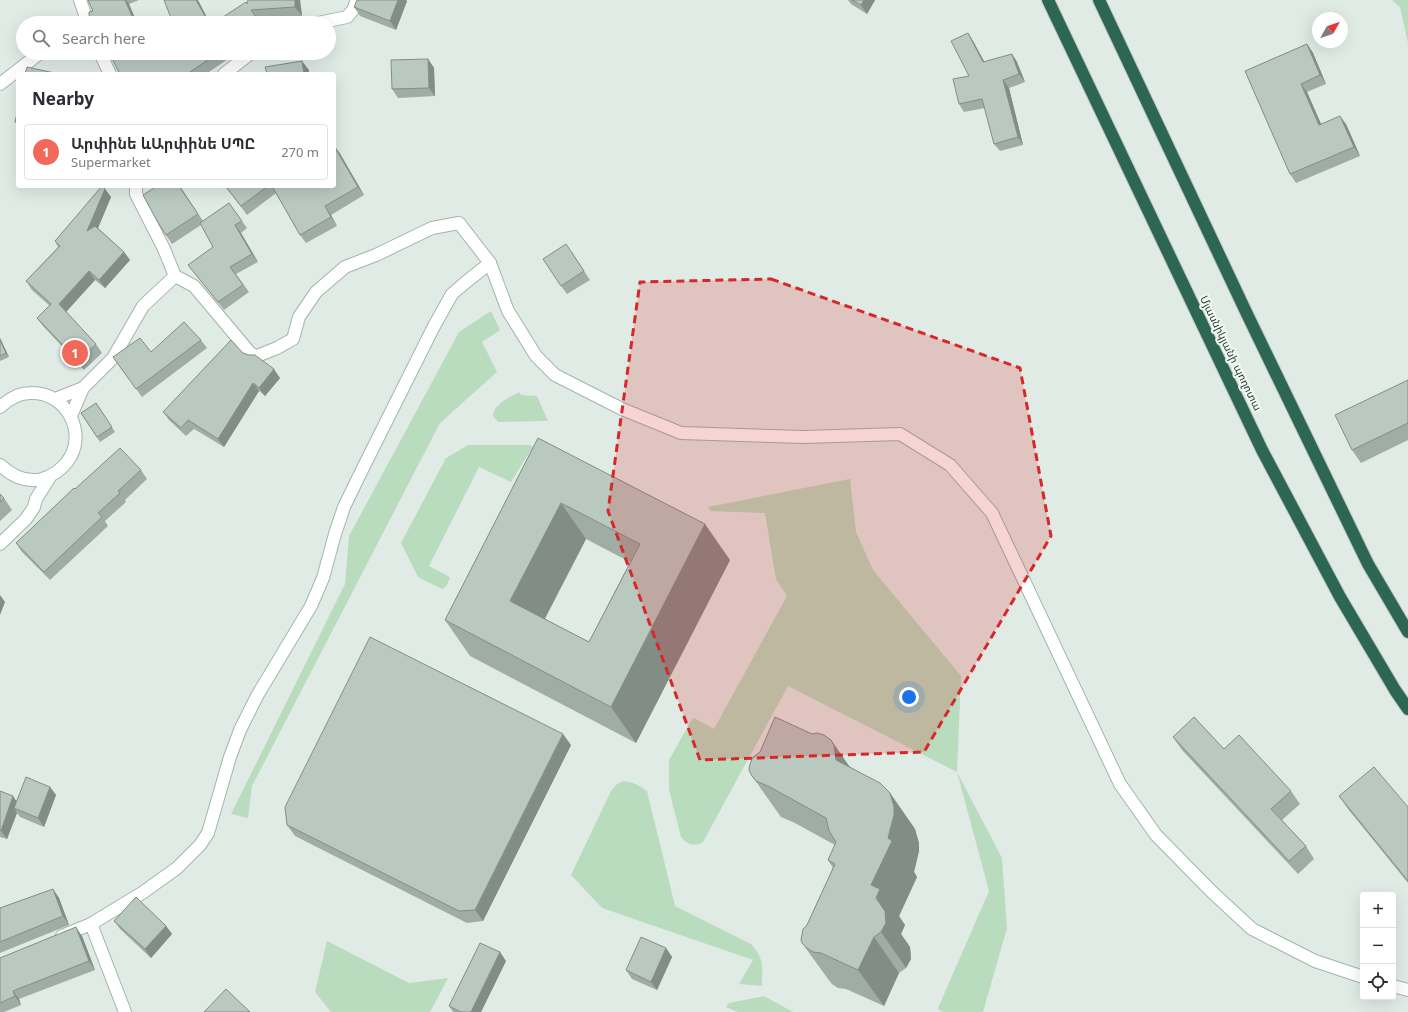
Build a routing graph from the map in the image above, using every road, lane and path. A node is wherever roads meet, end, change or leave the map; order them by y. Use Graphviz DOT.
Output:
graph roads {
  1 [pos="80,0"];
  2 [pos="357,0"];
  3 [pos="1048,0"];
  4 [pos="1099,0"];
  5 [pos="86,16"];
  6 [pos="336,19"];
  7 [pos="31,60"];
  8 [pos="103,60"];
  9 [pos="242,60"];
  10 [pos="109,72"];
  11 [pos="227,72"];
  12 [pos="0,84"];
  13 [pos="136,188"];
  14 [pos="490,263"];
  15 [pos="175,276"];
  16 [pos="83,388"];
  17 [pos="55,399"];
  18 [pos="0,407"];
  19 [pos="71,416"];
  20 [pos="0,466"];
  21 [pos="50,477"];
  22 [pos="22,479"];
  23 [pos="36,499"];
  24 [pos="0,544"];
  25 [pos="1408,632"];
  26 [pos="1408,709"];
  27 [pos="91,924"];
  28 [pos="49,941"];
  29 [pos="1360,976"];
  30 [pos="1396,987"];
  31 [pos="1408,990"];
  32 [pos="125,1012"];
  1 -- 5 [label="street"];
  2 -- 6 [label="street"];
  3 -- 26 [label="highway, Մյասնիկյանի պողոտա"];
  4 -- 25 [label="highway"];
  7 -- 12 [label="street"];
  8 -- 10 [label="street"];
  9 -- 11 [label="street"];
  13 -- 15 [label="street"];
  14 -- 15 [label="street"];
  14 -- 27 [label="street"];
  14 -- 29 [label="street"];
  15 -- 16 [label="street"];
  16 -- 17 [label="street"];
  16 -- 19 [label="street"];
  17 -- 18 [label="street"];
  17 -- 19 [label="street"];
  19 -- 21 [label="street"];
  20 -- 22 [label="street"];
  21 -- 22 [label="street"];
  21 -- 23 [label="street"];
  22 -- 23 [label="street"];
  23 -- 24 [label="street"];
  27 -- 28 [label="street"];
  27 -- 32 [label="street"];
  30 -- 31 [label="street"];
}
